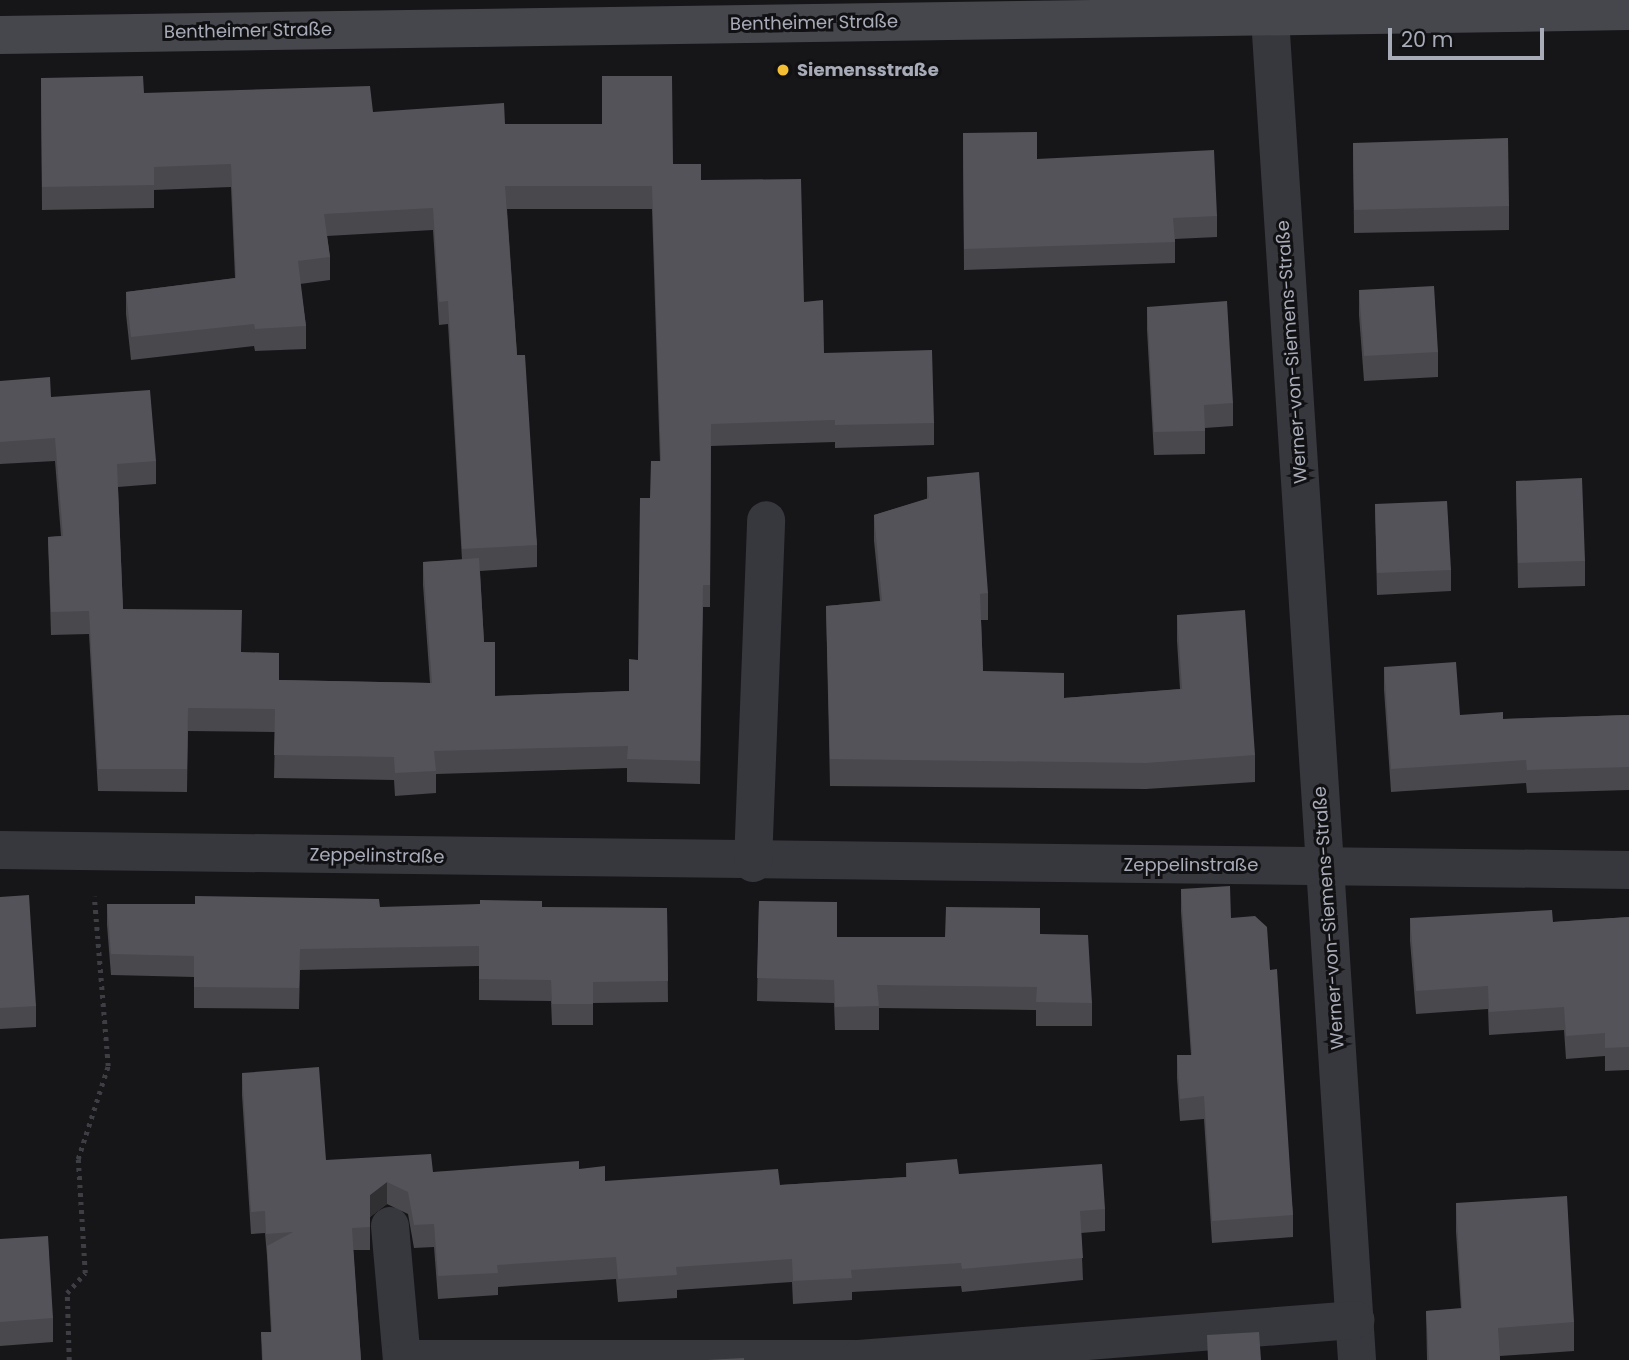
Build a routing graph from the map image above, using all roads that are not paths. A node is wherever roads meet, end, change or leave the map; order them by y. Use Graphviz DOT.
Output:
graph roads {
  1 [pos="1629,11"];
  2 [pos="745,12"];
  3 [pos="1270,18"];
  4 [pos="0,35"];
  5 [pos="766,520"];
  6 [pos="0,850"];
  7 [pos="753,863"];
  8 [pos="1326,865"];
  9 [pos="1629,870"];
  10 [pos="390,1226"];
  11 [pos="1355,1320"];
  12 [pos="402,1359"];
  13 [pos="859,1359"];
  14 [pos="1357,1360"];
  1 -- 3 [label="main road, Bentheimer Straße"];
  2 -- 3 [label="main road, Bentheimer Straße"];
  2 -- 4 [label="main road, Bentheimer Straße"];
  3 -- 8 [label="street, Werner-von-Siemens-Straße"];
  5 -- 7 [label="street"];
  6 -- 7 [label="street, Zeppelinstraße"];
  7 -- 8 [label="street, Zeppelinstraße"];
  8 -- 9 [label="street, Zeppelinstraße"];
  8 -- 11 [label="street, Werner-von-Siemens-Straße"];
  10 -- 12 [label="street"];
  11 -- 13 [label="street"];
  11 -- 14 [label="street, Werner-von-Siemens-Straße"];
  12 -- 13 [label="street"];
}
